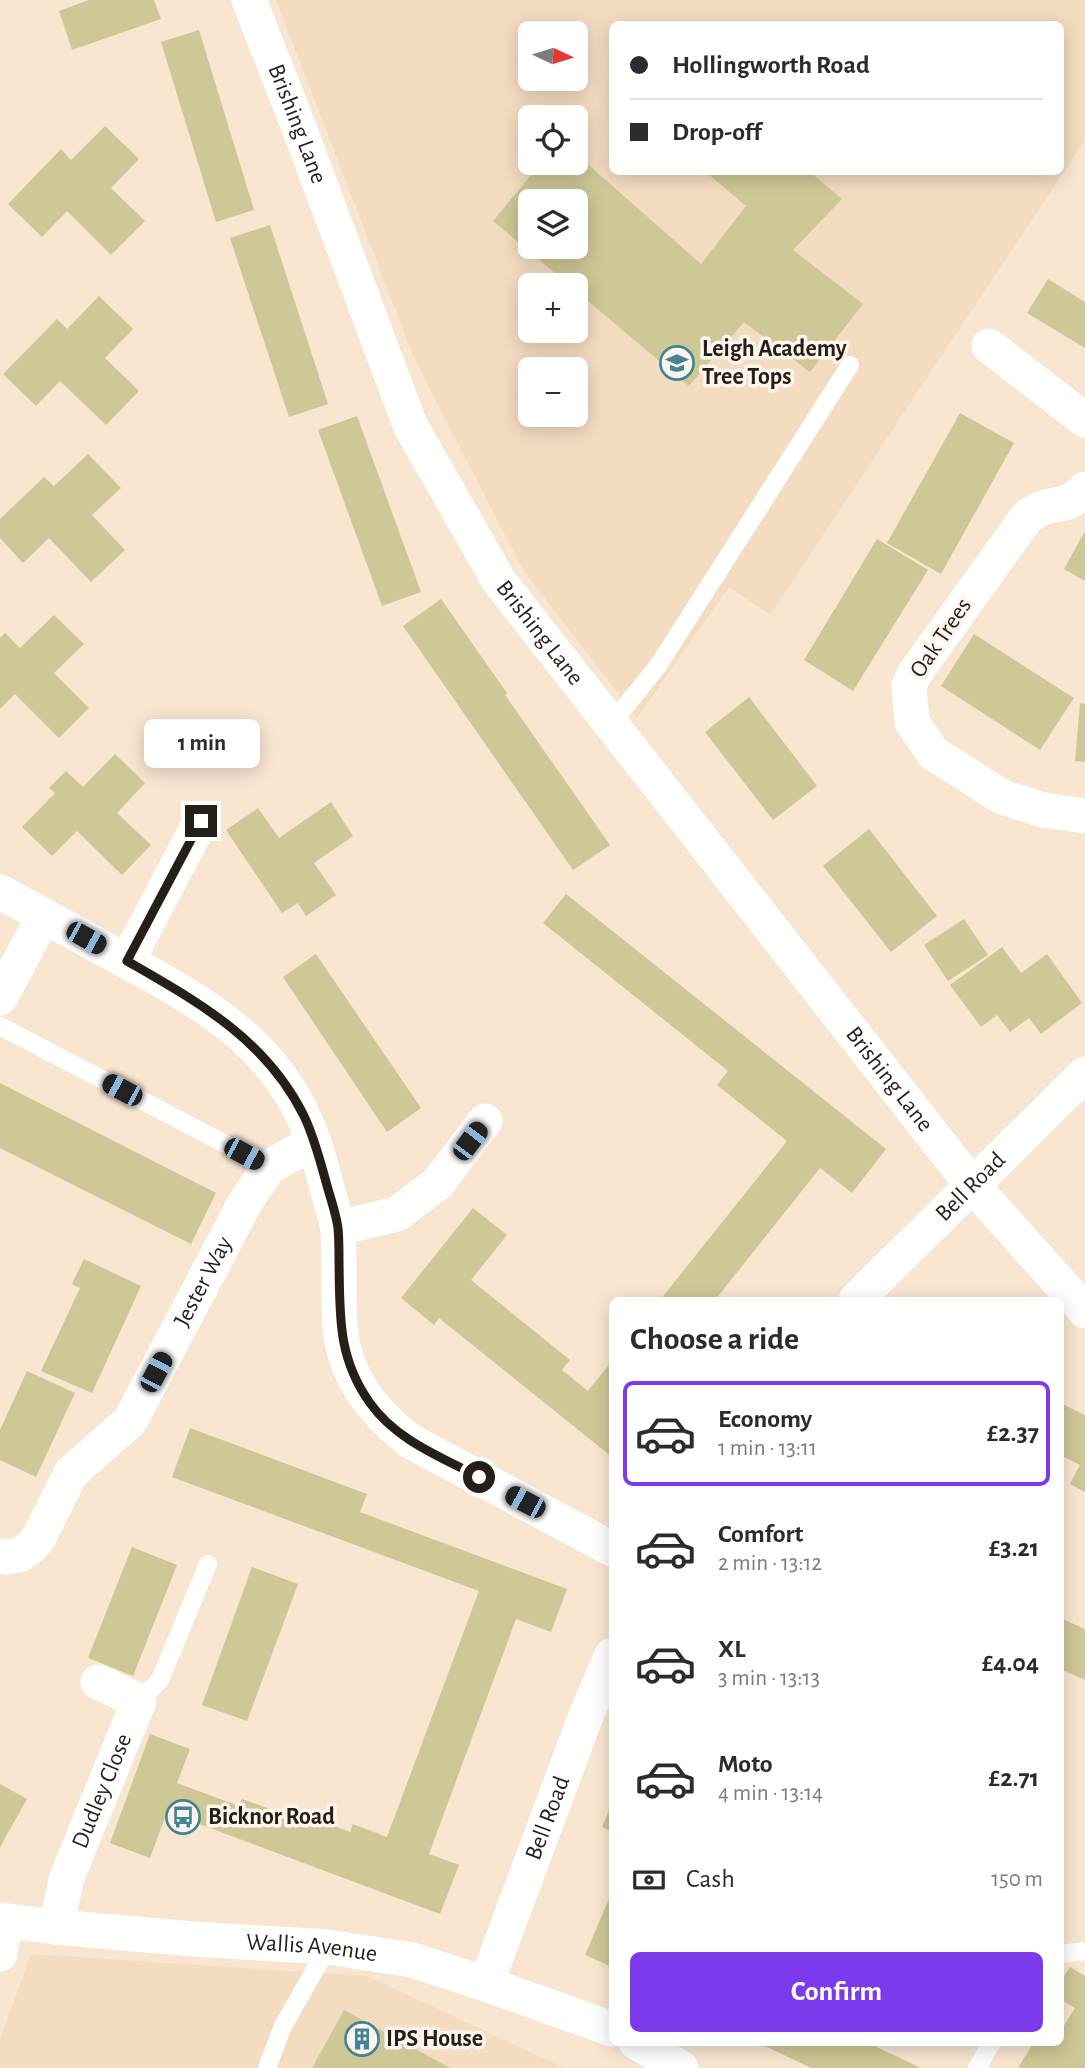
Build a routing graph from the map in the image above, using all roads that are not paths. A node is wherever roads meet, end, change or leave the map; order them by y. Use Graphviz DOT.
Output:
graph roads {
  1 [pos="249,0"];
  2 [pos="989,346"];
  3 [pos="850,365"];
  4 [pos="1085,420"];
  5 [pos="1085,489"];
  6 [pos="610,725"];
  7 [pos="1085,816"];
  8 [pos="201,821"];
  9 [pos="0,892"];
  10 [pos="44,916"];
  11 [pos="127,961"];
  12 [pos="0,998"];
  13 [pos="0,1026"];
  14 [pos="1085,1074"];
  15 [pos="485,1121"];
  16 [pos="314,1142"];
  17 [pos="269,1167"];
  18 [pos="972,1185"];
  19 [pos="338,1228"];
  20 [pos="859,1297"];
  21 [pos="1085,1311"];
  22 [pos="609,1547"];
  23 [pos="0,1556"];
  24 [pos="208,1564"];
  25 [pos="609,1664"];
  26 [pos="98,1682"];
  27 [pos="139,1701"];
  28 [pos="56,1927"];
  29 [pos="2,1931"];
  30 [pos="328,1947"];
  31 [pos="1085,1951"];
  32 [pos="1064,1954"];
  33 [pos="486,1983"];
  34 [pos="609,2028"];
  35 [pos="643,2046"];
  36 [pos="990,2046"];
  37 [pos="267,2068"];
  38 [pos="681,2068"];
  39 [pos="977,2068"];
  1 -- 6 [label="street, Brishing Lane"];
  2 -- 4 [label="street"];
  3 -- 6 [label="lane"];
  5 -- 7 [label="street, Oak Trees"];
  6 -- 18 [label="street, Brishing Lane"];
  8 -- 11 [label="street"];
  9 -- 10 [label="street"];
  10 -- 11 [label="street"];
  10 -- 12 [label="street"];
  11 -- 16 [label="street"];
  13 -- 17 [label="lane"];
  14 -- 18 [label="street, Bell Road"];
  15 -- 19 [label="street"];
  16 -- 17 [label="street, Jester Way"];
  16 -- 19 [label="street"];
  17 -- 23 [label="street, Jester Way"];
  18 -- 20 [label="street, Bell Road"];
  18 -- 21 [label="street, Brishing Lane"];
  19 -- 22 [label="street"];
  24 -- 27 [label="lane"];
  25 -- 33 [label="street, Bell Road"];
  26 -- 27 [label="street"];
  27 -- 28 [label="street, Dudley Close"];
  28 -- 29 [label="street, Wallis Avenue"];
  28 -- 30 [label="street, Wallis Avenue"];
  30 -- 33 [label="street, Wallis Avenue"];
  30 -- 37 [label="lane"];
  31 -- 32 [label="lane"];
  33 -- 34 [label="street, Wallis Avenue"];
  35 -- 38 [label="street"];
  36 -- 39 [label="lane"];
}
